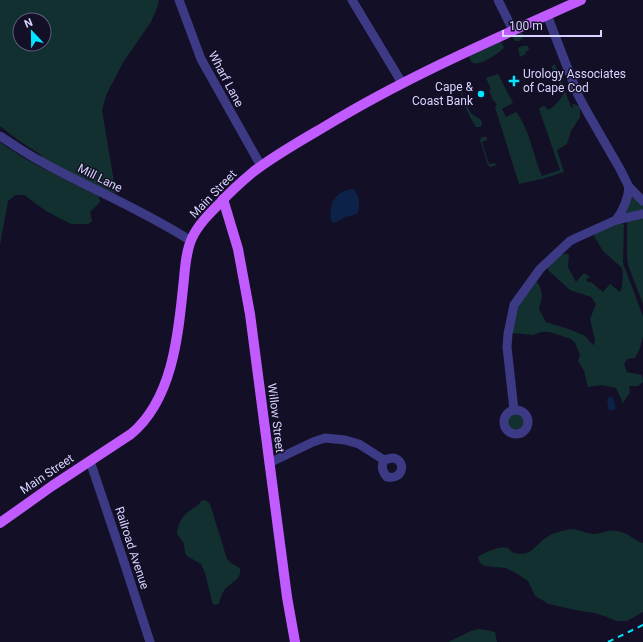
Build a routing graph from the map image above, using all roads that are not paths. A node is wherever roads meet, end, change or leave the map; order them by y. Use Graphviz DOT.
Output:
graph roads {
  1 [pos="179,0"];
  2 [pos="352,0"];
  3 [pos="498,0"];
  4 [pos="581,0"];
  5 [pos="547,15"];
  6 [pos="513,30"];
  7 [pos="402,84"];
  8 [pos="0,136"];
  9 [pos="261,166"];
  10 [pos="629,187"];
  11 [pos="223,199"];
  12 [pos="643,201"];
  13 [pos="643,214"];
  14 [pos="616,220"];
  15 [pos="191,241"];
  16 [pos="514,410"];
  17 [pos="384,460"];
  18 [pos="90,461"];
  19 [pos="269,463"];
  20 [pos="0,523"];
  21 [pos="150,642"];
  22 [pos="295,642"];
  1 -- 9 [label="street, Wharf Lane"];
  2 -- 7 [label="street"];
  3 -- 6 [label="street"];
  4 -- 5 [label="main road, Main Street"];
  5 -- 6 [label="main road, Main Street"];
  5 -- 10 [label="street"];
  6 -- 7 [label="main road, Main Street"];
  7 -- 9 [label="main road, Main Street"];
  8 -- 15 [label="street, Mill Lane"];
  9 -- 11 [label="main road, Main Street"];
  10 -- 12 [label="street"];
  10 -- 14 [label="street"];
  11 -- 15 [label="main road, Main Street"];
  11 -- 19 [label="main road, Willow Street"];
  13 -- 14 [label="street"];
  14 -- 16 [label="street"];
  15 -- 18 [label="main road, Main Street"];
  17 -- 19 [label="street"];
  18 -- 20 [label="main road, Main Street"];
  18 -- 21 [label="street, Railroad Avenue"];
  19 -- 22 [label="main road, Willow Street"];
}
